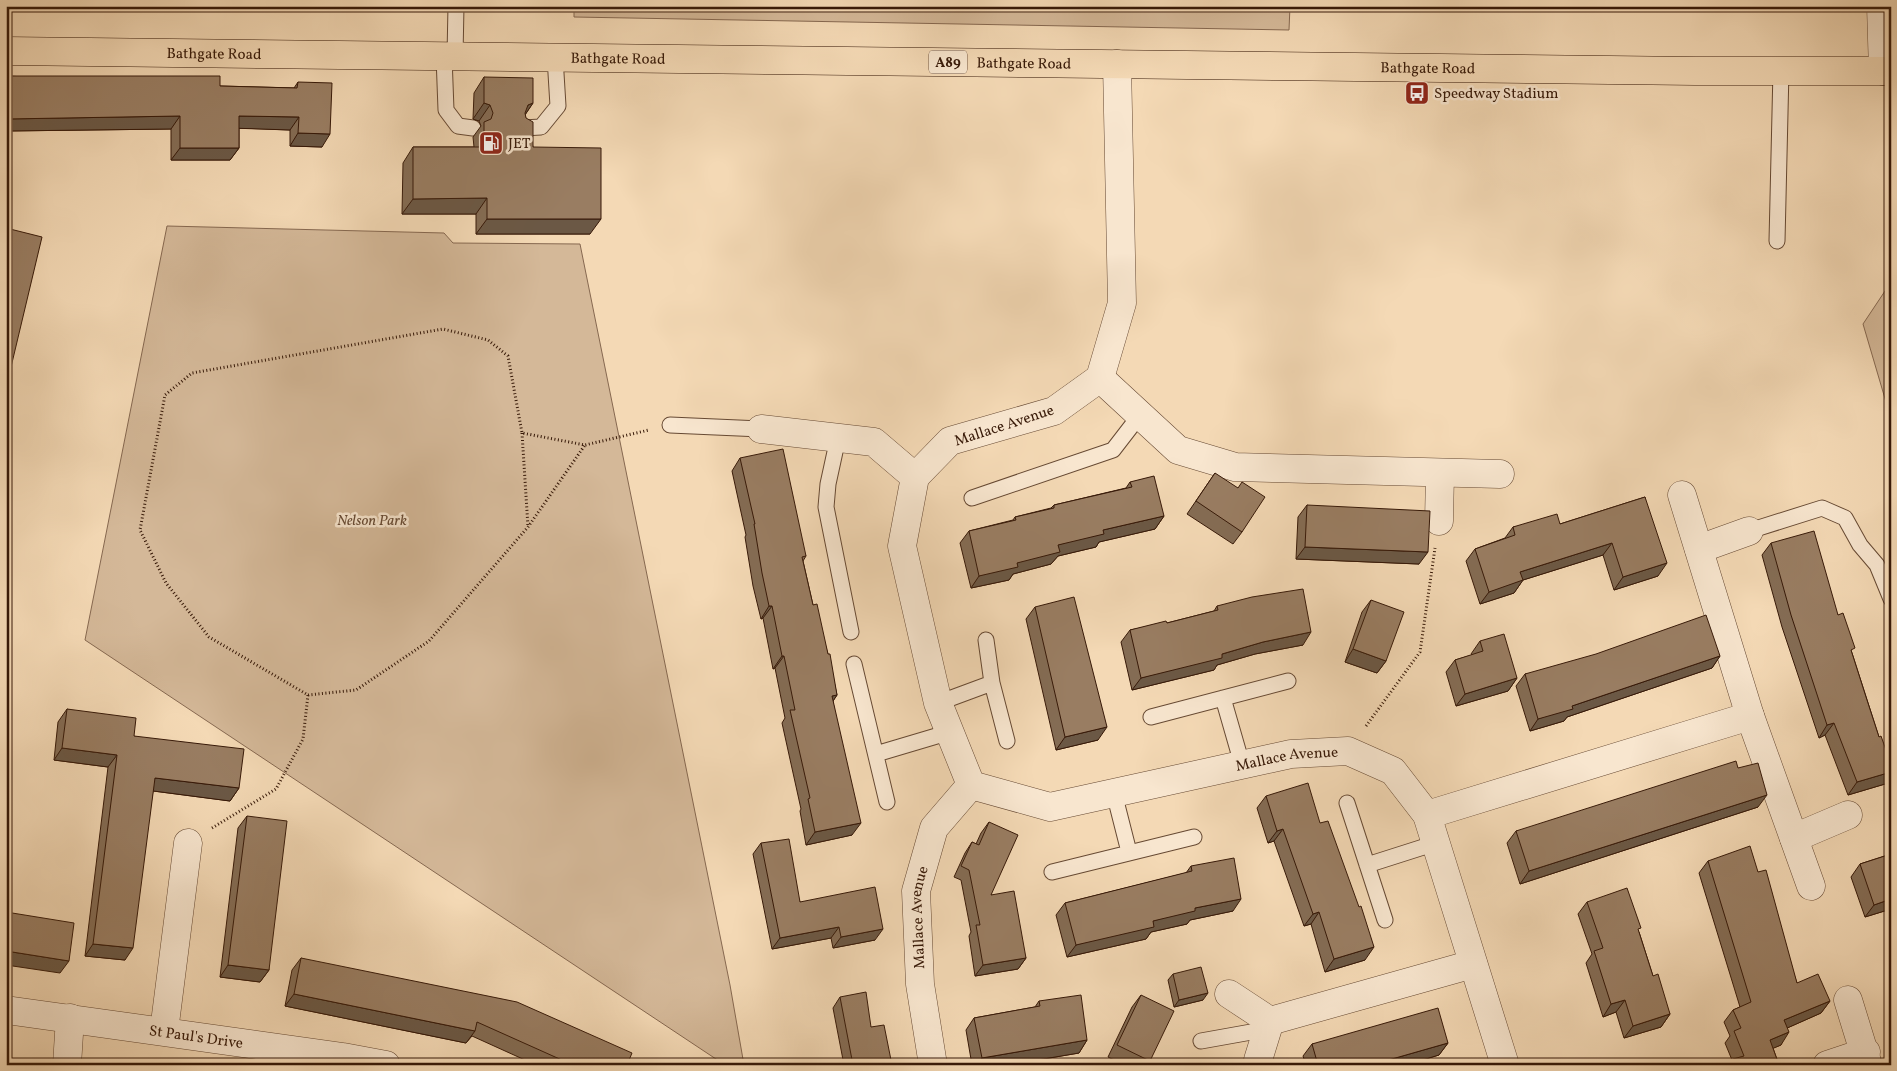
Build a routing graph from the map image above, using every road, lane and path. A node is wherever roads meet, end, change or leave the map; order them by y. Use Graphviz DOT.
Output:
graph roads {
  1 [pos="456,6"];
  2 [pos="1881,6"];
  3 [pos="6,51"];
  4 [pos="450,56"];
  5 [pos="555,57"];
  6 [pos="1117,64"];
  7 [pos="1781,70"];
  8 [pos="1887,71"];
  9 [pos="474,128"];
  10 [pos="522,128"];
  11 [pos="1777,241"];
  12 [pos="1100,378"];
  13 [pos="1140,415"];
  14 [pos="670,425"];
  15 [pos="761,429"];
  16 [pos="522,433"];
  17 [pos="838,438"];
  18 [pos="585,446"];
  19 [pos="1440,472"];
  20 [pos="1500,474"];
  21 [pos="915,478"];
  22 [pos="1682,495"];
  23 [pos="972,498"];
  24 [pos="1439,521"];
  25 [pos="528,527"];
  26 [pos="1749,531"];
  27 [pos="1699,549"];
  28 [pos="1884,563"];
  29 [pos="1891,599"];
  30 [pos="851,632"];
  31 [pos="986,640"];
  32 [pos="854,664"];
  33 [pos="1288,681"];
  34 [pos="992,683"];
  35 [pos="308,695"];
  36 [pos="1223,698"];
  37 [pos="938,703"];
  38 [pos="1750,716"];
  39 [pos="1151,717"];
  40 [pos="950,732"];
  41 [pos="1007,741"];
  42 [pos="1348,751"];
  43 [pos="876,754"];
  44 [pos="1242,764"];
  45 [pos="972,785"];
  46 [pos="1114,793"];
  47 [pos="887,802"];
  48 [pos="1347,803"];
  49 [pos="1427,815"];
  50 [pos="1848,815"];
  51 [pos="1194,836"];
  52 [pos="1794,838"];
  53 [pos="188,843"];
  54 [pos="1436,843"];
  55 [pos="1129,852"];
  56 [pos="1367,864"];
  57 [pos="1052,872"];
  58 [pos="1811,886"];
  59 [pos="1384,920"];
  60 [pos="1473,964"];
  61 [pos="1229,994"];
  62 [pos="1848,1000"];
  63 [pos="6,1010"];
  64 [pos="70,1018"];
  65 [pos="1269,1025"];
  66 [pos="164,1031"];
  67 [pos="1201,1041"];
  68 [pos="1867,1058"];
  69 [pos="343,1061"];
  70 [pos="1258,1062"];
  71 [pos="67,1065"];
  72 [pos="386,1065"];
  73 [pos="933,1065"];
  74 [pos="1505,1065"];
  75 [pos="1827,1065"];
  1 -- 4 [label="lane"];
  2 -- 8 [label="street"];
  3 -- 4 [label="main road, Bathgate Road / A89"];
  4 -- 5 [label="main road, Bathgate Road / A89"];
  4 -- 9 [label="lane"];
  5 -- 6 [label="main road, Bathgate Road / A89"];
  5 -- 10 [label="lane"];
  6 -- 7 [label="main road, Bathgate Road / A89"];
  6 -- 12 [label="street"];
  7 -- 8 [label="main road, Bathgate Road / A89"];
  7 -- 11 [label="lane"];
  12 -- 13 [label="street"];
  12 -- 21 [label="street, Mallace Avenue"];
  13 -- 19 [label="street"];
  13 -- 23 [label="lane"];
  14 -- 15 [label="lane"];
  14 -- 18 [label="path"];
  15 -- 17 [label="street"];
  16 -- 18 [label="path"];
  16 -- 25 [label="path"];
  16 -- 35 [label="path"];
  17 -- 21 [label="street"];
  17 -- 30 [label="lane"];
  18 -- 25 [label="path"];
  19 -- 20 [label="street"];
  19 -- 24 [label="street"];
  21 -- 37 [label="street"];
  22 -- 27 [label="street"];
  24 -- 42 [label="path"];
  25 -- 35 [label="path"];
  26 -- 27 [label="street"];
  26 -- 28 [label="lane"];
  27 -- 38 [label="street"];
  28 -- 29 [label="lane"];
  31 -- 34 [label="lane"];
  32 -- 43 [label="lane"];
  33 -- 36 [label="lane"];
  34 -- 37 [label="lane"];
  34 -- 41 [label="lane"];
  35 -- 53 [label="path"];
  36 -- 39 [label="lane"];
  36 -- 44 [label="lane"];
  37 -- 40 [label="street"];
  38 -- 49 [label="street"];
  38 -- 52 [label="street"];
  40 -- 43 [label="lane"];
  40 -- 45 [label="street"];
  42 -- 44 [label="street, Mallace Avenue"];
  42 -- 49 [label="street, Mallace Avenue"];
  43 -- 47 [label="lane"];
  44 -- 46 [label="street, Mallace Avenue"];
  45 -- 46 [label="street, Mallace Avenue"];
  45 -- 73 [label="street, Mallace Avenue"];
  46 -- 55 [label="lane"];
  48 -- 56 [label="lane"];
  49 -- 54 [label="street, Mallace Avenue"];
  50 -- 52 [label="street"];
  51 -- 55 [label="lane"];
  52 -- 58 [label="street"];
  53 -- 66 [label="street"];
  54 -- 56 [label="lane"];
  54 -- 60 [label="street, Mallace Avenue"];
  55 -- 57 [label="lane"];
  56 -- 59 [label="lane"];
  60 -- 65 [label="street"];
  60 -- 74 [label="street, Mallace Avenue"];
  61 -- 65 [label="street"];
  62 -- 68 [label="street"];
  63 -- 64 [label="street, St Paul's Drive"];
  64 -- 66 [label="street, St Paul's Drive"];
  64 -- 71 [label="street"];
  65 -- 67 [label="lane"];
  65 -- 70 [label="street"];
  66 -- 69 [label="street, St Paul's Drive"];
  68 -- 75 [label="street"];
  69 -- 72 [label="street, St Paul's Drive"];
}
